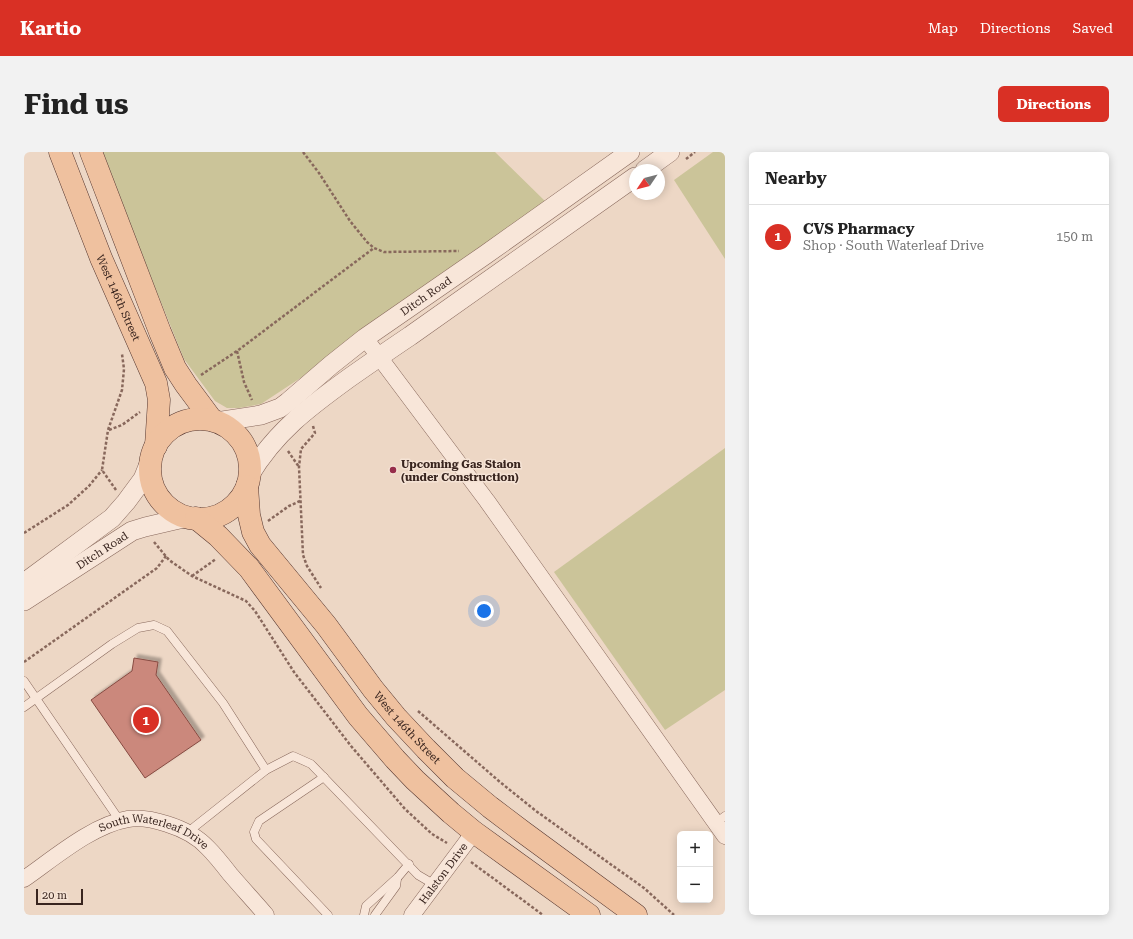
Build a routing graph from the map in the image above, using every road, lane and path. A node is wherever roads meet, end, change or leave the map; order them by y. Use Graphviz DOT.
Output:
graph roads {
  1 [pos="60,152"];
  2 [pos="91,152"];
  3 [pos="303,152"];
  4 [pos="630,152"];
  5 [pos="670,152"];
  6 [pos="653,164"];
  7 [pos="629,181"];
  8 [pos="374,248"];
  9 [pos="462,251"];
  10 [pos="366,338"];
  11 [pos="120,347"];
  12 [pos="237,351"];
  13 [pos="378,357"];
  14 [pos="197,378"];
  15 [pos="252,400"];
  16 [pos="140,412"];
  17 [pos="214,421"];
  18 [pos="316,422"];
  19 [pos="108,430"];
  20 [pos="285,447"];
  21 [pos="153,453"];
  22 [pos="299,467"];
  23 [pos="102,470"];
  24 [pos="248,481"];
  25 [pos="111,484"];
  26 [pos="300,501"];
  27 [pos="192,518"];
  28 [pos="266,523"];
  29 [pos="24,534"];
  30 [pos="153,540"];
  31 [pos="166,556"];
  32 [pos="219,557"];
  33 [pos="192,576"];
  34 [pos="24,583"];
  35 [pos="322,589"];
  36 [pos="24,601"];
  37 [pos="24,662"];
  38 [pos="24,681"];
  39 [pos="36,699"];
  40 [pos="24,707"];
  41 [pos="418,711"];
  42 [pos="266,770"];
  43 [pos="324,777"];
  44 [pos="720,819"];
  45 [pos="120,821"];
  46 [pos="188,832"];
  47 [pos="474,832"];
  48 [pos="725,836"];
  49 [pos="442,840"];
  50 [pos="408,864"];
  51 [pos="475,866"];
  52 [pos="398,877"];
  53 [pos="24,879"];
  54 [pos="435,885"];
  55 [pos="266,915"];
  56 [pos="328,915"];
  57 [pos="364,915"];
  58 [pos="375,915"];
  59 [pos="412,915"];
  60 [pos="543,915"];
  61 [pos="589,915"];
  62 [pos="636,915"];
  63 [pos="674,915"];
  1 -- 21 [label="main road, West 146th Street"];
  2 -- 17 [label="main road"];
  3 -- 8 [label="path"];
  4 -- 10 [label="street, Ditch Road"];
  5 -- 6 [label="street"];
  7 -- 13 [label="street"];
  8 -- 9 [label="path"];
  8 -- 12 [label="path"];
  10 -- 13 [label="street"];
  10 -- 17 [label="street, Ditch Road"];
  11 -- 19 [label="path"];
  12 -- 14 [label="path"];
  12 -- 15 [label="path"];
  13 -- 24 [label="street"];
  13 -- 44 [label="street"];
  16 -- 19 [label="path"];
  17 -- 21 [label="main road"];
  17 -- 24 [label="main road"];
  18 -- 22 [label="path"];
  19 -- 23 [label="path"];
  20 -- 22 [label="path"];
  21 -- 27 [label="main road"];
  21 -- 34 [label="street, Ditch Road"];
  22 -- 26 [label="path"];
  23 -- 25 [label="path"];
  23 -- 29 [label="path"];
  24 -- 27 [label="main road"];
  24 -- 62 [label="main road, West 146th Street"];
  26 -- 28 [label="path"];
  26 -- 35 [label="path"];
  27 -- 36 [label="street, Ditch Road"];
  27 -- 47 [label="main road"];
  30 -- 31 [label="path"];
  31 -- 33 [label="path"];
  31 -- 37 [label="path"];
  32 -- 33 [label="path"];
  33 -- 49 [label="path"];
  38 -- 39 [label="lane"];
  39 -- 40 [label="lane"];
  39 -- 42 [label="lane"];
  39 -- 45 [label="lane"];
  41 -- 63 [label="path"];
  42 -- 43 [label="lane"];
  42 -- 46 [label="lane"];
  43 -- 50 [label="lane"];
  43 -- 56 [label="lane"];
  44 -- 48 [label="street"];
  45 -- 46 [label="street, South Waterleaf Drive"];
  45 -- 53 [label="street, South Waterleaf Drive"];
  46 -- 55 [label="street, South Waterleaf Drive"];
  47 -- 54 [label="street, Halston Drive"];
  47 -- 61 [label="main road"];
  50 -- 52 [label="lane"];
  50 -- 54 [label="lane"];
  51 -- 60 [label="path"];
  52 -- 57 [label="lane"];
  52 -- 58 [label="lane"];
  54 -- 59 [label="street, Halston Drive"];
}
